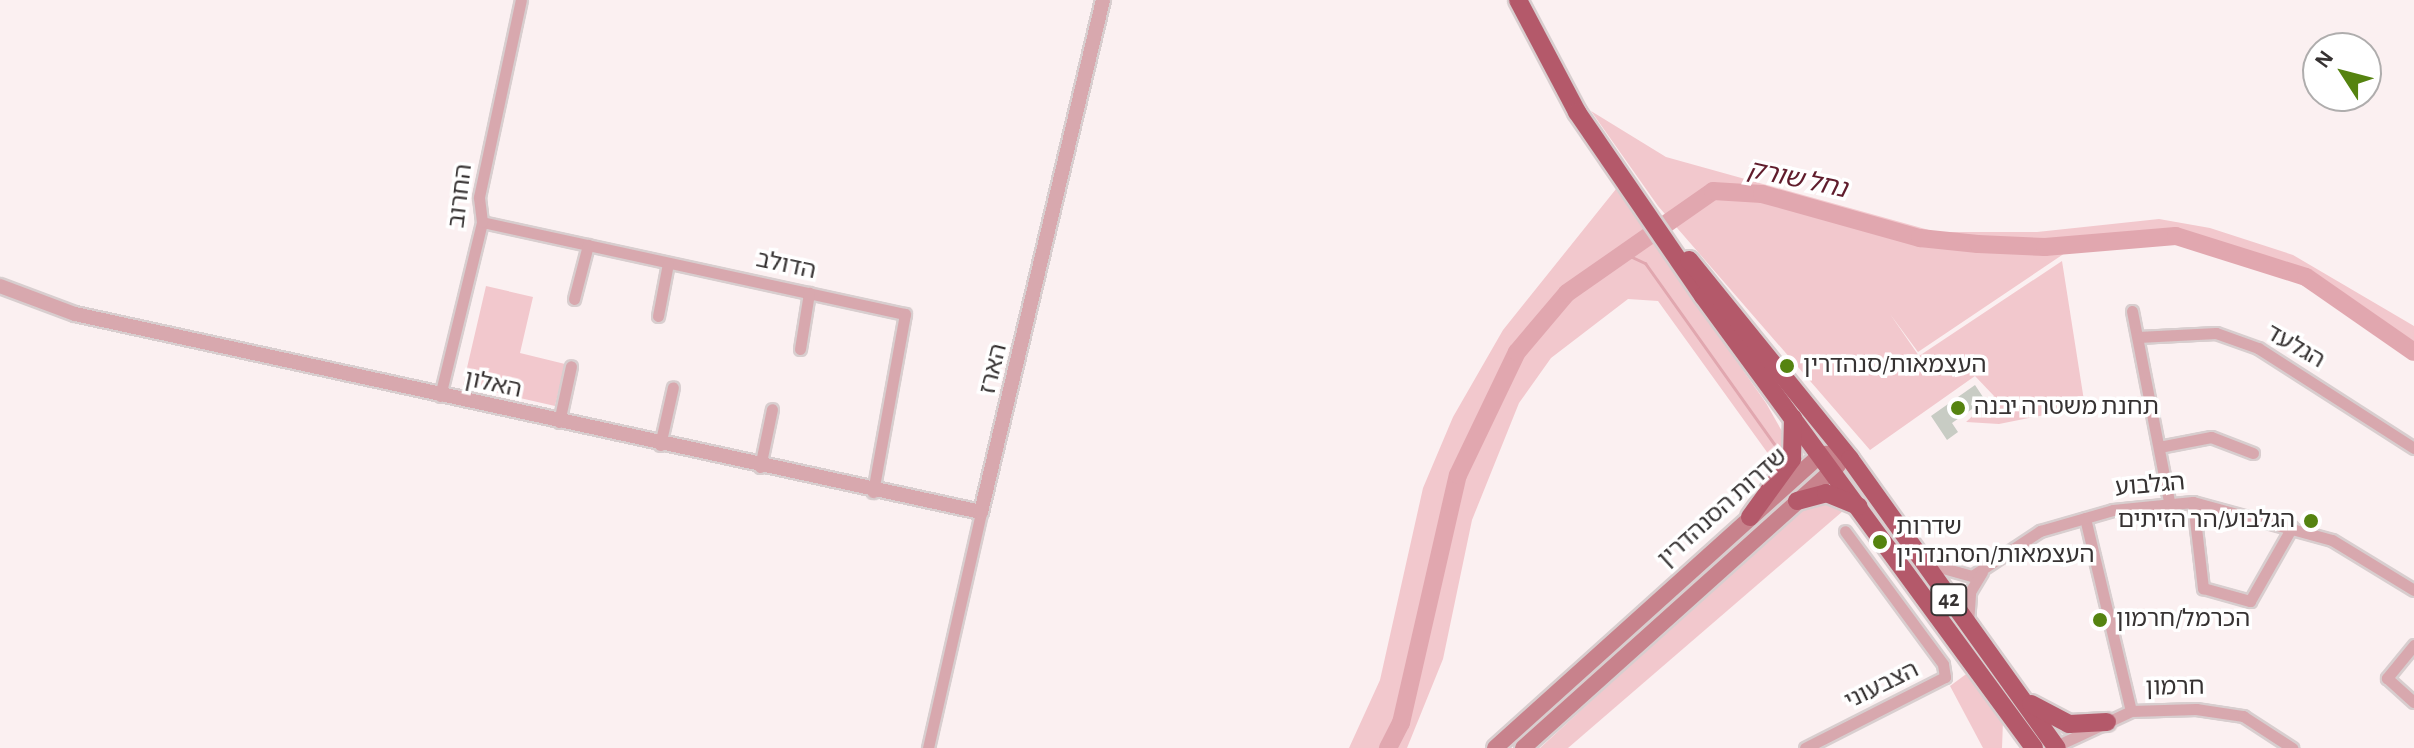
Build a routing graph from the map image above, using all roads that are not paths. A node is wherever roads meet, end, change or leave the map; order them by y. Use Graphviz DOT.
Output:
graph roads {
  1 [pos="521,0"];
  2 [pos="1103,0"];
  3 [pos="1518,0"];
  4 [pos="482,222"];
  5 [pos="1662,232"];
  6 [pos="588,245"];
  7 [pos="668,263"];
  8 [pos="0,286"];
  9 [pos="809,293"];
  10 [pos="574,299"];
  11 [pos="2132,311"];
  12 [pos="658,316"];
  13 [pos="2138,337"];
  14 [pos="800,349"];
  15 [pos="571,366"];
  16 [pos="673,387"];
  17 [pos="440,396"];
  18 [pos="772,409"];
  19 [pos="1791,411"];
  20 [pos="559,422"];
  21 [pos="660,445"];
  22 [pos="2159,447"];
  23 [pos="2414,448"];
  24 [pos="1844,453"];
  25 [pos="2253,453"];
  26 [pos="1821,454"];
  27 [pos="760,467"];
  28 [pos="1834,471"];
  29 [pos="873,492"];
  30 [pos="1797,501"];
  31 [pos="2169,502"];
  32 [pos="2193,502"];
  33 [pos="1861,508"];
  34 [pos="981,512"];
  35 [pos="1750,517"];
  36 [pos="2085,518"];
  37 [pos="2292,527"];
  38 [pos="1845,531"];
  39 [pos="1920,561"];
  40 [pos="1982,572"];
  41 [pos="2414,590"];
  42 [pos="1968,626"];
  43 [pos="2414,645"];
  44 [pos="2015,687"];
  45 [pos="2414,702"];
  46 [pos="2131,711"];
  47 [pos="2012,716"];
  48 [pos="2107,722"];
  49 [pos="2056,747"];
  50 [pos="928,748"];
  51 [pos="1495,748"];
  52 [pos="1523,748"];
  53 [pos="1805,748"];
  54 [pos="2015,748"];
  55 [pos="2034,748"];
  56 [pos="2292,748"];
  1 -- 4 [label="street, החרוב"];
  2 -- 34 [label="street, הארז"];
  3 -- 5 [label="highway, 42"];
  4 -- 6 [label="street, הדולב"];
  4 -- 17 [label="street, החרוב"];
  5 -- 19 [label="highway, 42"];
  5 -- 24 [label="highway, 42"];
  6 -- 7 [label="street, הדולב"];
  6 -- 10 [label="street"];
  7 -- 9 [label="street, הדולב"];
  7 -- 12 [label="street"];
  8 -- 17 [label="street, האלון"];
  9 -- 14 [label="street"];
  9 -- 29 [label="street, הדולב"];
  11 -- 13 [label="street"];
  13 -- 22 [label="street"];
  13 -- 23 [label="street, הגלעד"];
  15 -- 20 [label="street"];
  16 -- 21 [label="street"];
  17 -- 20 [label="street, האלון"];
  18 -- 27 [label="street"];
  19 -- 26 [label="highway, 42"];
  19 -- 35 [label="highway"];
  20 -- 21 [label="street, האלון"];
  21 -- 27 [label="street, האלון"];
  22 -- 25 [label="street"];
  22 -- 31 [label="street"];
  24 -- 26 [label="main road, שדרות הסנהדרין"];
  24 -- 28 [label="main road, שדרות הסנהדרין"];
  24 -- 39 [label="highway, 42"];
  26 -- 28 [label="highway, 42"];
  26 -- 35 [label="main road, שדרות הסנהדרין"];
  27 -- 29 [label="street, האלון"];
  28 -- 30 [label="main road, שדרות הסנהדרין"];
  28 -- 33 [label="highway, 42"];
  29 -- 34 [label="street, האלון"];
  30 -- 33 [label="highway"];
  30 -- 52 [label="main road, שדרות הסנהדרין"];
  31 -- 32 [label="street, הגלבוע"];
  31 -- 36 [label="street, הגלבוע"];
  32 -- 37 [label="street, הגלבוע"];
  32 -- 37 [label="street"];
  33 -- 47 [label="highway, 42"];
  34 -- 50 [label="street, הארז"];
  35 -- 51 [label="main road, שדרות הסנהדרין"];
  36 -- 40 [label="street, הגלבוע"];
  36 -- 46 [label="street"];
  37 -- 41 [label="street, הגלבוע"];
  38 -- 53 [label="street, הצבעוני"];
  39 -- 40 [label="street"];
  39 -- 42 [label="highway, 42"];
  40 -- 42 [label="street"];
  42 -- 44 [label="highway, 42"];
  43 -- 45 [label="street"];
  44 -- 48 [label="highway"];
  44 -- 49 [label="highway, 42"];
  46 -- 48 [label="street, חרמון"];
  46 -- 56 [label="street, חרמון"];
  47 -- 54 [label="highway"];
  47 -- 55 [label="highway, 42"];
  48 -- 49 [label="street, חרמון"];
}
